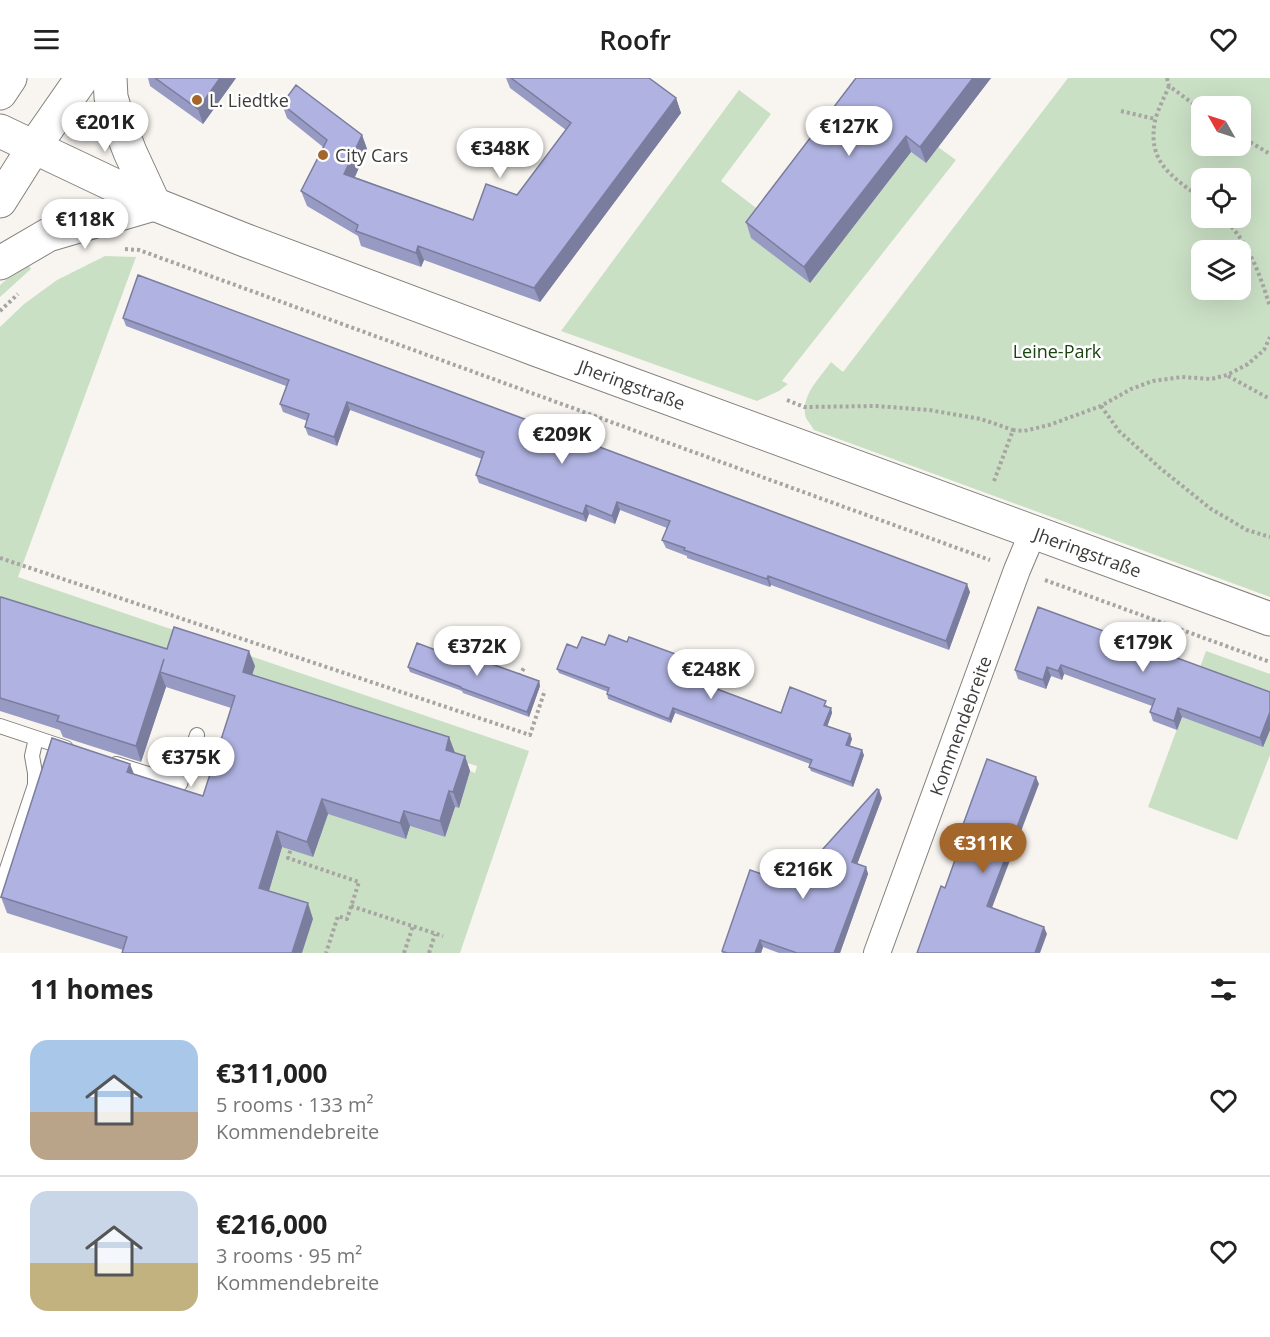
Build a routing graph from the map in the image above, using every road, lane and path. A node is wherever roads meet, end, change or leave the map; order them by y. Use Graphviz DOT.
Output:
graph roads {
  1 [pos="10,78"];
  2 [pos="82,78"];
  3 [pos="110,78"];
  4 [pos="1167,78"];
  5 [pos="1168,86"];
  6 [pos="0,93"];
  7 [pos="1191,102"];
  8 [pos="1121,111"];
  9 [pos="1155,119"];
  10 [pos="0,130"];
  11 [pos="1251,143"];
  12 [pos="34,147"];
  13 [pos="1270,154"];
  14 [pos="1191,190"];
  15 [pos="0,201"];
  16 [pos="154,204"];
  17 [pos="1234,228"];
  18 [pos="119,249"];
  19 [pos="0,262"];
  20 [pos="1270,307"];
  21 [pos="1270,337"];
  22 [pos="1227,375"];
  23 [pos="1270,399"];
  24 [pos="787,400"];
  25 [pos="1101,406"];
  26 [pos="1013,430"];
  27 [pos="981,514"];
  28 [pos="1033,532"];
  29 [pos="1270,537"];
  30 [pos="0,558"];
  31 [pos="1017,570"];
  32 [pos="1270,619"];
  33 [pos="1270,662"];
  34 [pos="524,668"];
  35 [pos="519,676"];
  36 [pos="545,690"];
  37 [pos="0,726"];
  38 [pos="197,735"];
  39 [pos="36,738"];
  40 [pos="81,752"];
  41 [pos="103,759"];
  42 [pos="294,840"];
  43 [pos="0,890"];
  44 [pos="351,906"];
  45 [pos="412,926"];
  46 [pos="435,933"];
  47 [pos="443,936"];
  48 [pos="326,953"];
  49 [pos="404,953"];
  50 [pos="429,953"];
  51 [pos="877,953"];
  1 -- 6 [label="main road"];
  2 -- 12 [label="main road"];
  3 -- 16 [label="main road"];
  4 -- 5 [label="path"];
  5 -- 7 [label="path"];
  5 -- 9 [label="path"];
  8 -- 9 [label="path"];
  9 -- 14 [label="path"];
  10 -- 12 [label="main road, Jheringstraße"];
  11 -- 13 [label="path"];
  12 -- 15 [label="main road"];
  12 -- 16 [label="main road, Jheringstraße"];
  16 -- 19 [label="main road"];
  16 -- 27 [label="main road, Jheringstraße"];
  17 -- 20 [label="path"];
  18 -- 31 [label="path"];
  21 -- 22 [label="path"];
  22 -- 23 [label="path"];
  22 -- 25 [label="path"];
  24 -- 26 [label="path"];
  25 -- 26 [label="path"];
  25 -- 29 [label="path"];
  26 -- 27 [label="path"];
  27 -- 28 [label="main road, Jheringstraße"];
  28 -- 31 [label="street, Kommendebreite"];
  28 -- 32 [label="main road, Jheringstraße"];
  30 -- 36 [label="path"];
  31 -- 33 [label="path"];
  31 -- 51 [label="street, Kommendebreite"];
  34 -- 35 [label="path"];
  37 -- 39 [label="lane"];
  38 -- 41 [label="lane"];
  39 -- 40 [label="lane"];
  39 -- 43 [label="lane"];
  42 -- 44 [label="path"];
  44 -- 45 [label="path"];
  44 -- 48 [label="path"];
  45 -- 46 [label="path"];
  45 -- 49 [label="path"];
  46 -- 47 [label="path"];
  46 -- 50 [label="path"];
}
